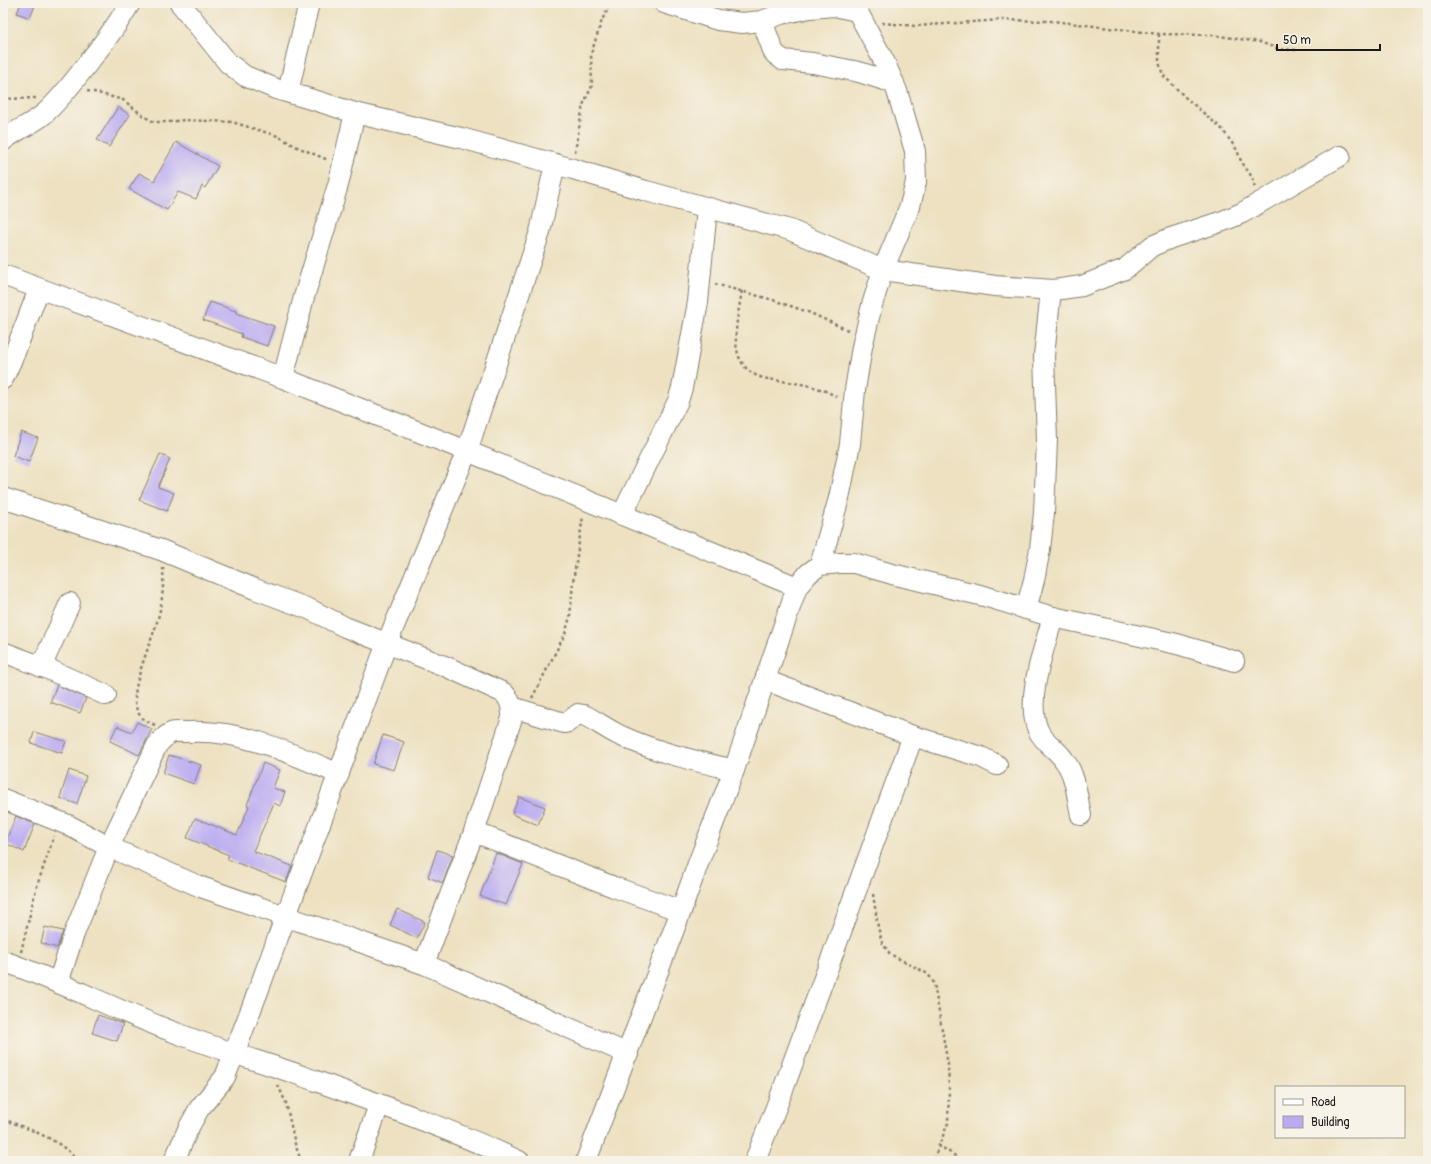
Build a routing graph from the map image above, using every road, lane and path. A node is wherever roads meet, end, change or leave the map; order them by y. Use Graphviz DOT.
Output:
graph roads {
  1 [pos="130,3"];
  2 [pos="180,3"];
  3 [pos="309,3"];
  4 [pos="611,3"];
  5 [pos="664,3"];
  6 [pos="857,12"];
  7 [pos="762,21"];
  8 [pos="1159,34"];
  9 [pos="1296,50"];
  10 [pos="894,83"];
  11 [pos="288,92"];
  12 [pos="63,95"];
  13 [pos="3,99"];
  14 [pos="355,113"];
  15 [pos="3,141"];
  16 [pos="1340,156"];
  17 [pos="564,166"];
  18 [pos="342,168"];
  19 [pos="1259,204"];
  20 [pos="707,208"];
  21 [pos="883,270"];
  22 [pos="3,274"];
  23 [pos="700,280"];
  24 [pos="40,289"];
  25 [pos="1051,290"];
  26 [pos="742,291"];
  27 [pos="865,337"];
  28 [pos="283,378"];
  29 [pos="3,379"];
  30 [pos="853,407"];
  31 [pos="466,451"];
  32 [pos="3,498"];
  33 [pos="585,500"];
  34 [pos="622,515"];
  35 [pos="162,550"];
  36 [pos="820,565"];
  37 [pos="797,587"];
  38 [pos="70,603"];
  39 [pos="1026,609"];
  40 [pos="1053,617"];
  41 [pos="387,643"];
  42 [pos="3,652"];
  43 [pos="1234,661"];
  44 [pos="41,667"];
  45 [pos="764,680"];
  46 [pos="106,695"];
  47 [pos="518,709"];
  48 [pos="172,732"];
  49 [pos="913,736"];
  50 [pos="997,765"];
  51 [pos="734,770"];
  52 [pos="339,774"];
  53 [pos="3,799"];
  54 [pos="1081,815"];
  55 [pos="59,821"];
  56 [pos="474,832"];
  57 [pos="109,847"];
  58 [pos="872,889"];
  59 [pos="681,911"];
  60 [pos="286,917"];
  61 [pos="10,963"];
  62 [pos="424,964"];
  63 [pos="58,983"];
  64 [pos="234,1054"];
  65 [pos="628,1054"];
  66 [pos="265,1064"];
  67 [pos="379,1105"];
  68 [pos="3,1119"];
  69 [pos="938,1146"];
  70 [pos="78,1161"];
  71 [pos="174,1161"];
  72 [pos="301,1161"];
  73 [pos="358,1161"];
  74 [pos="519,1161"];
  75 [pos="586,1161"];
  76 [pos="755,1161"];
  77 [pos="933,1161"];
  78 [pos="960,1161"];
  1 -- 12 [label="street"];
  2 -- 11 [label="street"];
  3 -- 11 [label="street"];
  4 -- 17 [label="path"];
  5 -- 7 [label="street"];
  6 -- 7 [label="street"];
  6 -- 8 [label="path"];
  6 -- 10 [label="street"];
  7 -- 10 [label="street"];
  8 -- 9 [label="path"];
  8 -- 19 [label="path"];
  10 -- 21 [label="street"];
  11 -- 14 [label="street"];
  12 -- 13 [label="path"];
  12 -- 15 [label="street"];
  12 -- 18 [label="path"];
  14 -- 17 [label="street"];
  14 -- 18 [label="street"];
  16 -- 19 [label="street"];
  17 -- 20 [label="street"];
  17 -- 31 [label="street"];
  18 -- 28 [label="street"];
  19 -- 25 [label="street"];
  20 -- 21 [label="street"];
  20 -- 23 [label="street"];
  21 -- 25 [label="street"];
  21 -- 27 [label="street"];
  22 -- 24 [label="street"];
  23 -- 26 [label="path"];
  23 -- 34 [label="street"];
  24 -- 28 [label="street"];
  24 -- 29 [label="street"];
  25 -- 39 [label="street"];
  26 -- 27 [label="path"];
  26 -- 30 [label="path"];
  27 -- 30 [label="street"];
  28 -- 31 [label="street"];
  30 -- 36 [label="street"];
  31 -- 33 [label="street"];
  31 -- 41 [label="street"];
  32 -- 35 [label="street"];
  33 -- 34 [label="street"];
  33 -- 47 [label="path"];
  34 -- 37 [label="street"];
  35 -- 41 [label="street"];
  35 -- 48 [label="path"];
  36 -- 37 [label="street"];
  36 -- 39 [label="street"];
  37 -- 45 [label="street"];
  38 -- 44 [label="street"];
  39 -- 40 [label="street"];
  40 -- 43 [label="street"];
  40 -- 54 [label="street"];
  41 -- 47 [label="street"];
  41 -- 52 [label="street"];
  42 -- 44 [label="street"];
  44 -- 46 [label="street"];
  45 -- 49 [label="street"];
  45 -- 51 [label="street"];
  47 -- 51 [label="street"];
  47 -- 56 [label="street"];
  48 -- 52 [label="street"];
  48 -- 57 [label="street"];
  49 -- 50 [label="street"];
  49 -- 76 [label="street"];
  51 -- 59 [label="street"];
  52 -- 60 [label="street"];
  53 -- 55 [label="street"];
  55 -- 57 [label="street"];
  55 -- 61 [label="path"];
  56 -- 59 [label="street"];
  56 -- 62 [label="street"];
  57 -- 60 [label="street"];
  57 -- 63 [label="street"];
  58 -- 69 [label="path"];
  59 -- 65 [label="street"];
  60 -- 62 [label="street"];
  60 -- 64 [label="street"];
  61 -- 63 [label="street"];
  62 -- 65 [label="street"];
  63 -- 64 [label="street"];
  64 -- 66 [label="street"];
  64 -- 71 [label="street"];
  65 -- 75 [label="street"];
  66 -- 67 [label="street"];
  66 -- 72 [label="path"];
  67 -- 73 [label="street"];
  67 -- 74 [label="street"];
  68 -- 70 [label="path"];
  69 -- 77 [label="path"];
  69 -- 78 [label="path"];
}
